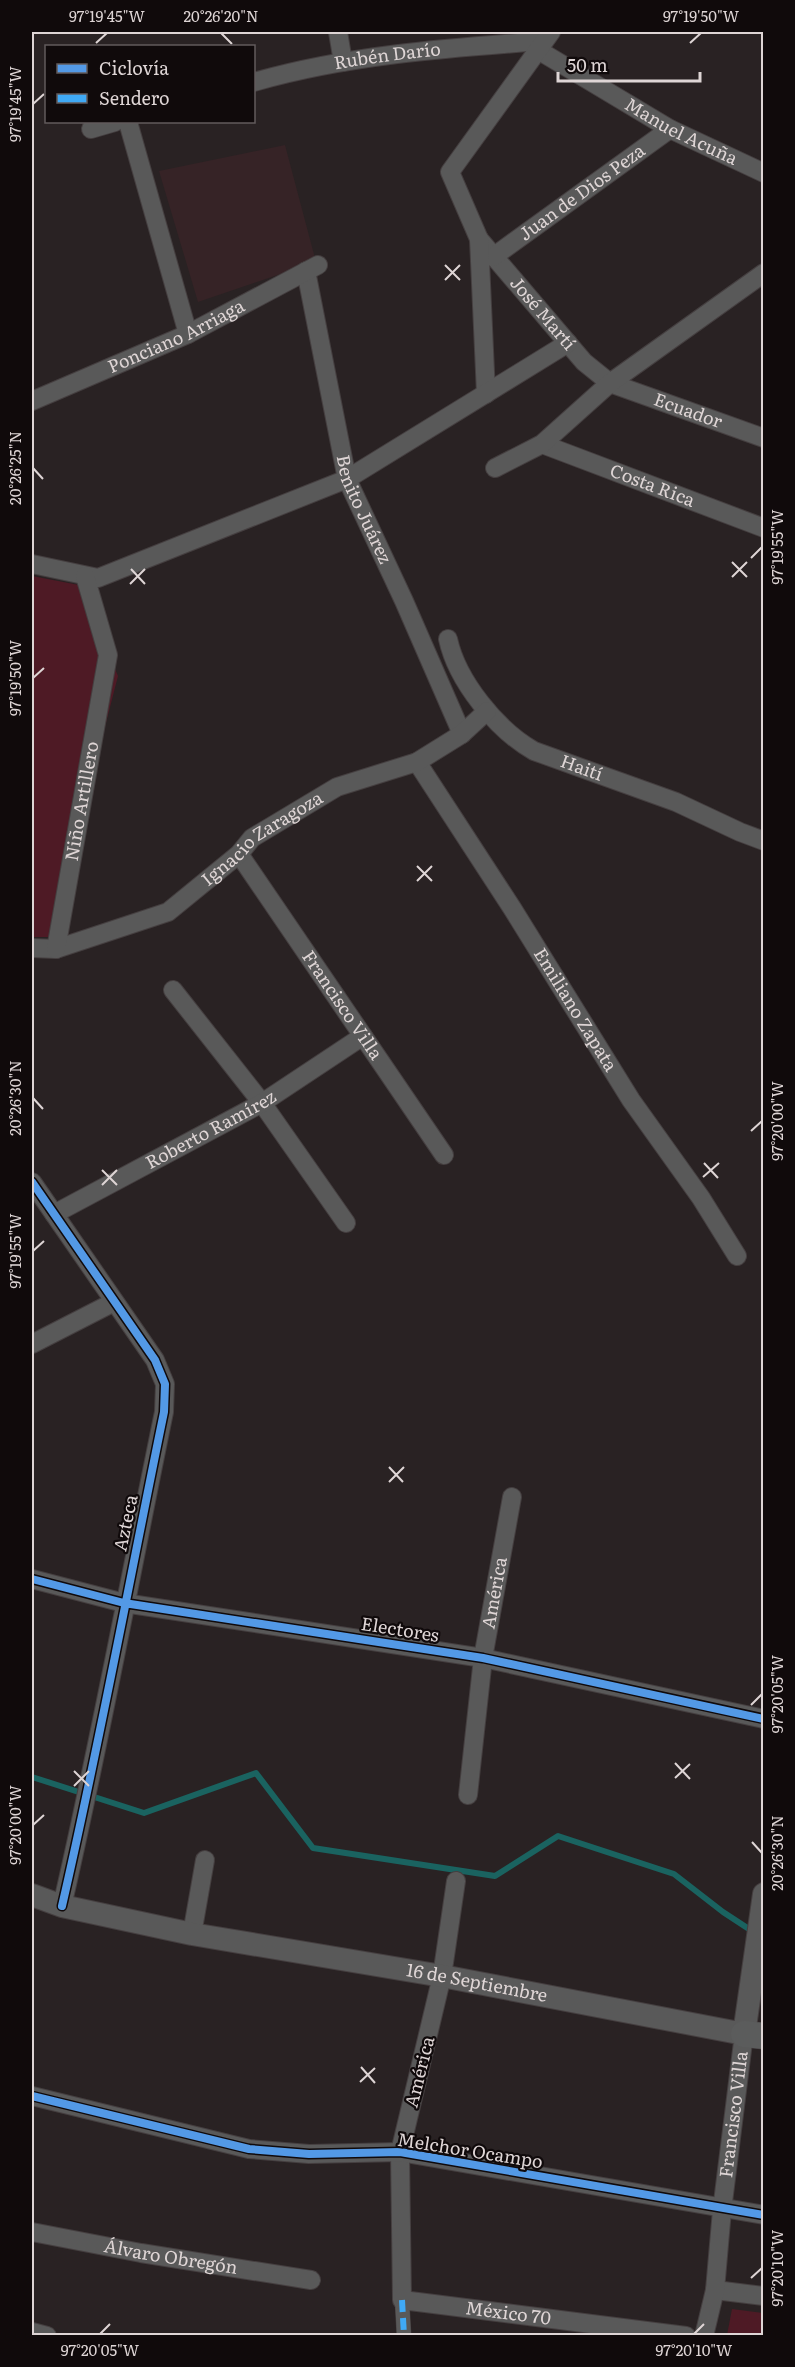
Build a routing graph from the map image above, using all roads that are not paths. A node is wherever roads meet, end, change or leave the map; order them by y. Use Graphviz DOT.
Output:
graph roads {
  1 [pos="338,32"];
  2 [pos="544,41"];
  3 [pos="343,62"];
  4 [pos="260,80"];
  5 [pos="112,123"];
  6 [pos="128,123"];
  7 [pos="91,129"];
  8 [pos="670,129"];
  9 [pos="764,173"];
  10 [pos="478,239"];
  11 [pos="493,257"];
  12 [pos="312,268"];
  13 [pos="764,273"];
  14 [pos="188,334"];
  15 [pos="568,343"];
  16 [pos="610,383"];
  17 [pos="486,394"];
  18 [pos="32,401"];
  19 [pos="764,438"];
  20 [pos="542,444"];
  21 [pos="495,468"];
  22 [pos="346,479"];
  23 [pos="764,528"];
  24 [pos="32,564"];
  25 [pos="85,576"];
  26 [pos="448,639"];
  27 [pos="487,711"];
  28 [pos="462,734"];
  29 [pos="417,762"];
  30 [pos="764,841"];
  31 [pos="239,854"];
  32 [pos="32,948"];
  33 [pos="56,949"];
  34 [pos="173,990"];
  35 [pos="363,1036"];
  36 [pos="262,1103"];
  37 [pos="444,1155"];
  38 [pos="32,1182"];
  39 [pos="54,1214"];
  40 [pos="345,1223"];
  41 [pos="737,1256"];
  42 [pos="114,1302"];
  43 [pos="32,1344"];
  44 [pos="512,1497"];
  45 [pos="32,1579"];
  46 [pos="124,1603"];
  47 [pos="483,1658"];
  48 [pos="764,1719"];
  49 [pos="468,1795"];
  50 [pos="205,1860"];
  51 [pos="456,1881"];
  52 [pos="764,1894"];
  53 [pos="32,1895"];
  54 [pos="62,1906"];
  55 [pos="192,1934"];
  56 [pos="442,1976"];
  57 [pos="754,2035"];
  58 [pos="32,2096"];
  59 [pos="400,2152"];
  60 [pos="722,2210"];
  61 [pos="764,2216"];
  62 [pos="32,2232"];
  63 [pos="311,2280"];
  64 [pos="715,2290"];
  65 [pos="764,2296"];
  66 [pos="402,2300"];
  67 [pos="32,2332"];
  68 [pos="47,2336"];
  69 [pos="404,2336"];
  70 [pos="686,2336"];
  71 [pos="704,2336"];
  1 -- 3 [label="street"];
  2 -- 3 [label="street, Rubén Darío"];
  2 -- 8 [label="street, Manuel Acuña"];
  2 -- 10 [label="street"];
  3 -- 4 [label="street, Rubén Darío"];
  5 -- 7 [label="street"];
  6 -- 14 [label="street"];
  8 -- 9 [label="street, Manuel Acuña"];
  8 -- 11 [label="street, Juan de Dios Peza"];
  10 -- 11 [label="street, José Martí"];
  10 -- 17 [label="street"];
  11 -- 15 [label="street, José Martí"];
  12 -- 14 [label="street, Ponciano Arriaga"];
  12 -- 22 [label="street, Benito Juárez"];
  13 -- 16 [label="street"];
  14 -- 18 [label="street, Ponciano Arriaga"];
  15 -- 16 [label="street, José Martí"];
  15 -- 17 [label="street"];
  16 -- 19 [label="street, Ecuador"];
  16 -- 20 [label="street"];
  17 -- 22 [label="street"];
  20 -- 21 [label="street"];
  20 -- 23 [label="street, Costa Rica"];
  22 -- 25 [label="street"];
  22 -- 28 [label="street, Benito Juárez"];
  24 -- 25 [label="street"];
  25 -- 33 [label="street, Niño Artillero"];
  26 -- 27 [label="street, Haití"];
  27 -- 28 [label="street, Ignacio Zaragoza"];
  27 -- 30 [label="street, Haití"];
  28 -- 29 [label="street, Ignacio Zaragoza"];
  29 -- 31 [label="street, Ignacio Zaragoza"];
  29 -- 41 [label="street, Emiliano Zapata"];
  31 -- 33 [label="street, Ignacio Zaragoza"];
  31 -- 35 [label="street, Francisco Villa"];
  32 -- 33 [label="street, Ignacio Zaragoza"];
  34 -- 36 [label="street"];
  35 -- 36 [label="street, Roberto Ramírez"];
  35 -- 37 [label="street, Francisco Villa"];
  36 -- 39 [label="street, Roberto Ramírez"];
  36 -- 40 [label="street"];
  38 -- 39 [label="street, Azteca"];
  39 -- 42 [label="street, Azteca"];
  42 -- 43 [label="street"];
  42 -- 46 [label="street, Azteca"];
  44 -- 47 [label="street, América"];
  45 -- 46 [label="street, Electores"];
  46 -- 47 [label="street, Electores"];
  46 -- 54 [label="street, Azteca"];
  47 -- 48 [label="street, Electores"];
  47 -- 49 [label="street, América"];
  50 -- 55 [label="street"];
  51 -- 56 [label="street, América"];
  52 -- 57 [label="street, Francisco Villa"];
  53 -- 54 [label="street, 16 de Septiembre"];
  54 -- 55 [label="street, 16 de Septiembre"];
  55 -- 56 [label="street, 16 de Septiembre"];
  56 -- 57 [label="street, 16 de Septiembre"];
  56 -- 59 [label="street, América"];
  57 -- 60 [label="street, Francisco Villa"];
  58 -- 59 [label="street, Melchor Ocampo"];
  59 -- 60 [label="street, Melchor Ocampo"];
  59 -- 66 [label="street, América"];
  60 -- 61 [label="street, Melchor Ocampo"];
  60 -- 64 [label="street, Francisco Villa"];
  62 -- 63 [label="street, Álvaro Obregón"];
  64 -- 65 [label="street"];
  64 -- 71 [label="street, Francisco Villa"];
  66 -- 69 [label="street"];
  66 -- 70 [label="street, México 70"];
  67 -- 68 [label="street"];
}
